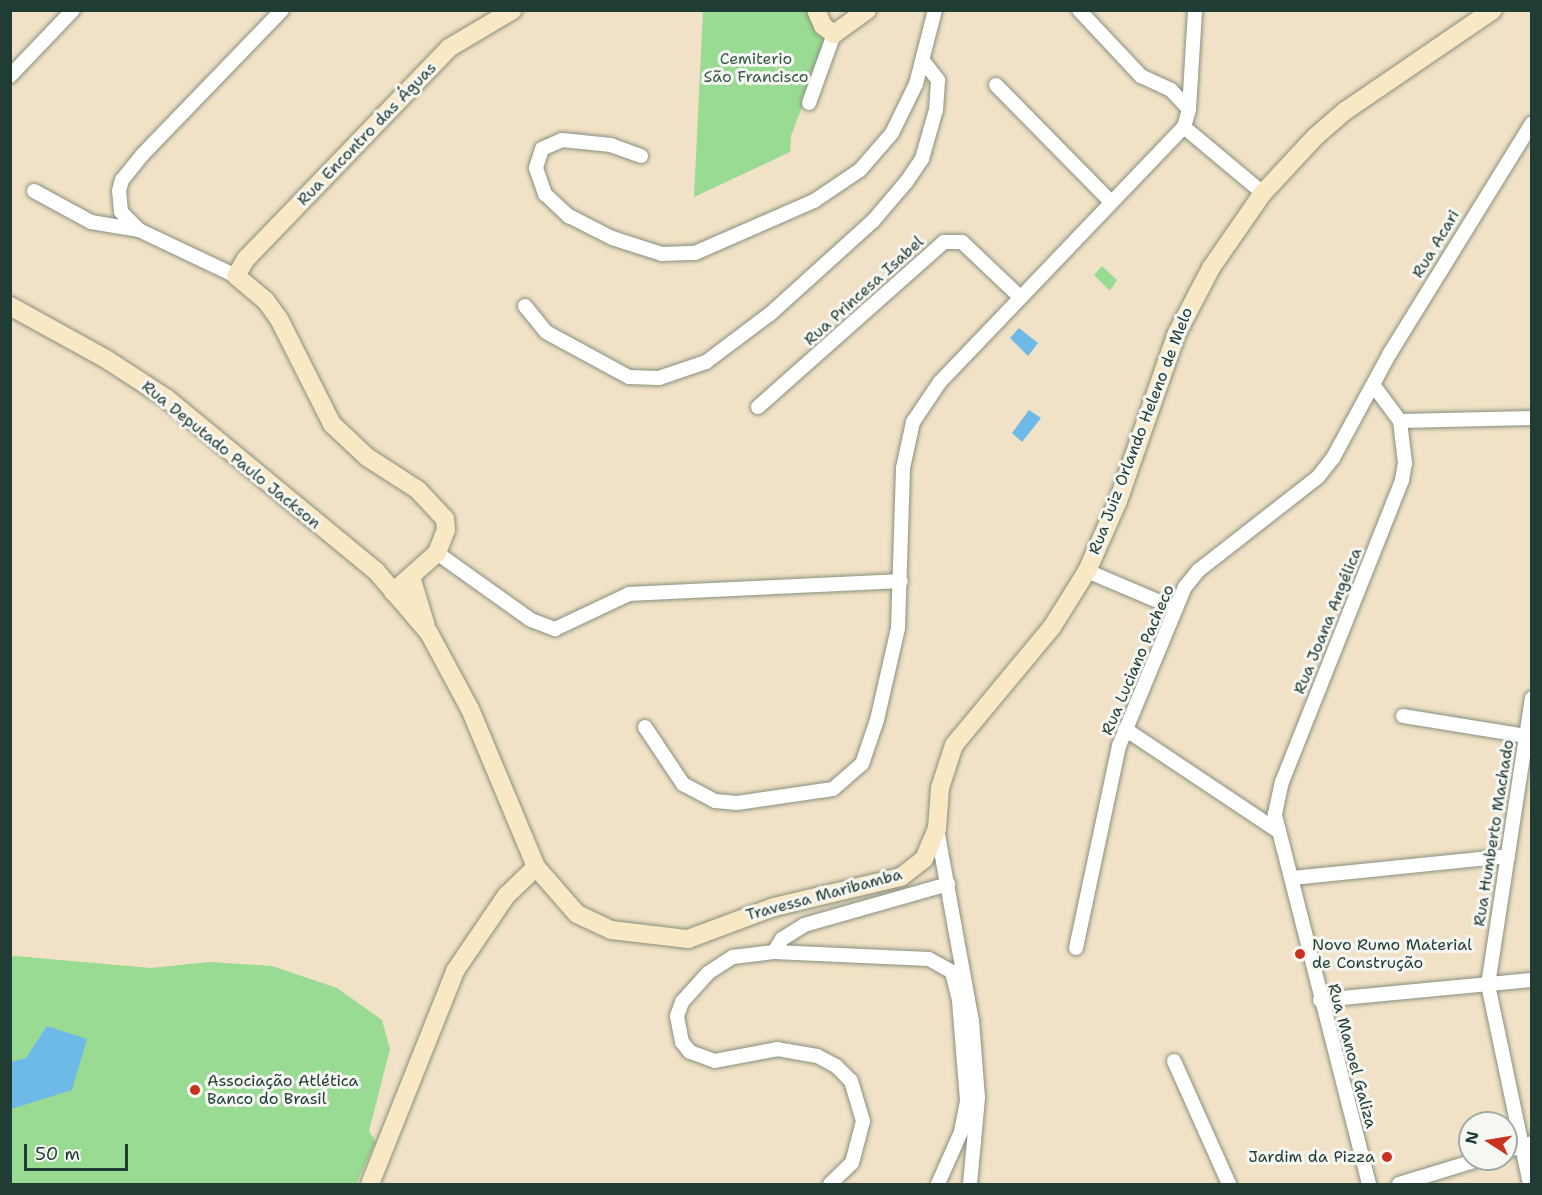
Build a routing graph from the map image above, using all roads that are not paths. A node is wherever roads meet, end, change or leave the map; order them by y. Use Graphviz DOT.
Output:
graph roads {
  1 [pos="282,10"];
  2 [pos="513,10"];
  3 [pos="816,10"];
  4 [pos="867,10"];
  5 [pos="1079,10"];
  6 [pos="1195,10"];
  7 [pos="1493,10"];
  8 [pos="934,11"];
  9 [pos="64,13"];
  10 [pos="834,34"];
  11 [pos="923,61"];
  12 [pos="10,76"];
  13 [pos="996,85"];
  14 [pos="809,103"];
  15 [pos="1189,109"];
  16 [pos="1532,123"];
  17 [pos="1184,127"];
  18 [pos="641,156"];
  19 [pos="34,191"];
  20 [pos="1263,194"];
  21 [pos="1111,202"];
  22 [pos="139,230"];
  23 [pos="236,276"];
  24 [pos="1020,297"];
  25 [pos="10,306"];
  26 [pos="525,306"];
  27 [pos="1374,386"];
  28 [pos="758,407"];
  29 [pos="1532,418"];
  30 [pos="1400,422"];
  31 [pos="437,553"];
  32 [pos="1087,571"];
  33 [pos="411,577"];
  34 [pos="901,581"];
  35 [pos="393,592"];
  36 [pos="1174,608"];
  37 [pos="429,633"];
  38 [pos="1532,698"];
  39 [pos="1403,716"];
  40 [pos="645,727"];
  41 [pos="1528,727"];
  42 [pos="1125,729"];
  43 [pos="937,829"];
  44 [pos="1278,831"];
  45 [pos="1508,856"];
  46 [pos="536,867"];
  47 [pos="1292,878"];
  48 [pos="948,884"];
  49 [pos="1076,948"];
  50 [pos="774,952"];
  51 [pos="1532,980"];
  52 [pos="1488,985"];
  53 [pos="1320,1000"];
  54 [pos="1174,1060"];
  55 [pos="1527,1145"];
  56 [pos="1458,1166"];
  57 [pos="370,1185"];
  58 [pos="830,1185"];
  59 [pos="938,1185"];
  60 [pos="970,1185"];
  61 [pos="1229,1185"];
  62 [pos="1369,1185"];
  63 [pos="1400,1185"];
  64 [pos="1530,1185"];
  1 -- 22 [label="street"];
  2 -- 23 [label="main road, Rua Encontro das Águas"];
  3 -- 10 [label="main road"];
  4 -- 10 [label="main road"];
  5 -- 15 [label="street"];
  6 -- 15 [label="street"];
  7 -- 20 [label="main road, Rua Juiz Orlando Heleno de Melo"];
  8 -- 11 [label="street"];
  9 -- 12 [label="street"];
  10 -- 14 [label="street"];
  11 -- 18 [label="street"];
  11 -- 26 [label="street"];
  13 -- 21 [label="street"];
  15 -- 17 [label="street"];
  16 -- 27 [label="street, Rua Acari"];
  17 -- 20 [label="street"];
  17 -- 21 [label="street"];
  19 -- 22 [label="street"];
  20 -- 32 [label="main road, Rua Juiz Orlando Heleno de Melo"];
  21 -- 24 [label="street"];
  22 -- 23 [label="street"];
  23 -- 31 [label="main road"];
  24 -- 28 [label="street, Rua Princesa Isabel"];
  24 -- 34 [label="street"];
  25 -- 35 [label="main road, Rua Deputado Paulo Jackson"];
  27 -- 30 [label="street"];
  27 -- 36 [label="street, Rua Luciano Pacheco"];
  29 -- 30 [label="street"];
  30 -- 44 [label="street, Rua Joana Angélica"];
  31 -- 33 [label="main road"];
  31 -- 34 [label="street"];
  32 -- 36 [label="street"];
  32 -- 43 [label="main road, Rua Juiz Orlando Heleno de Melo"];
  33 -- 35 [label="main road"];
  33 -- 37 [label="main road, Rua Deputado Paulo Jackson"];
  34 -- 40 [label="street"];
  35 -- 37 [label="main road, Rua Deputado Paulo Jackson"];
  36 -- 42 [label="street, Rua Luciano Pacheco"];
  37 -- 46 [label="main road, Rua Deputado Paulo Jackson"];
  38 -- 41 [label="street, Rua Humberto Machado"];
  39 -- 41 [label="street"];
  41 -- 45 [label="street, Rua Humberto Machado"];
  42 -- 44 [label="street"];
  42 -- 49 [label="street, Rua Luciano Pacheco"];
  43 -- 46 [label="main road, Travessa Maribamba"];
  43 -- 48 [label="street, Rua Juiz Orlando Heleno de Melo"];
  44 -- 47 [label="street, Rua Manoel Galiza"];
  45 -- 47 [label="street"];
  45 -- 52 [label="street, Rua Humberto Machado"];
  46 -- 57 [label="main road"];
  47 -- 53 [label="street, Rua Manoel Galiza"];
  48 -- 50 [label="street"];
  48 -- 60 [label="street, Rua Juiz Orlando Heleno de Melo"];
  50 -- 58 [label="street"];
  50 -- 59 [label="street"];
  51 -- 52 [label="street"];
  52 -- 53 [label="street"];
  52 -- 55 [label="street, Rua Humberto Machado"];
  53 -- 62 [label="street, Rua Manoel Galiza"];
  54 -- 61 [label="street"];
  55 -- 64 [label="street, Rua Humberto Machado"];
  56 -- 63 [label="street"];
}
